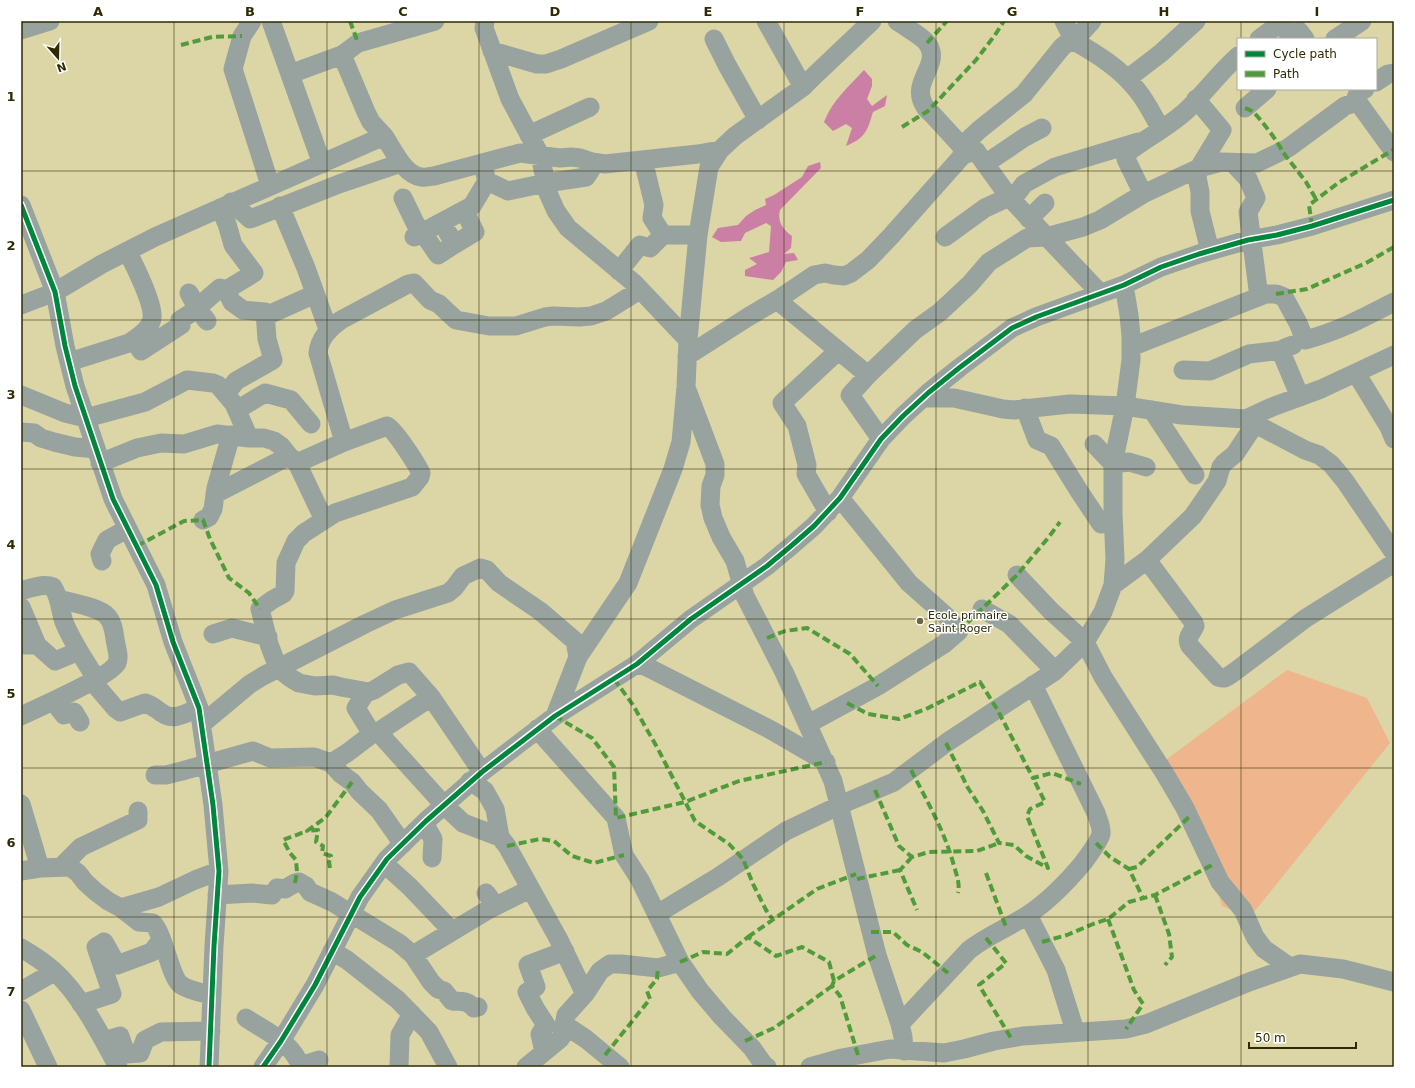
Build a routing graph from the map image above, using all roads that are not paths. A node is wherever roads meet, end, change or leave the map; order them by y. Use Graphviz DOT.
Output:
graph roads {
  1 [pos="50,21"];
  2 [pos="252,21"];
  3 [pos="271,21"];
  4 [pos="435,21"];
  5 [pos="485,21"];
  6 [pos="649,21"];
  7 [pos="766,21"];
  8 [pos="872,21"];
  9 [pos="897,21"];
  10 [pos="1064,21"];
  11 [pos="1092,21"];
  12 [pos="1196,21"];
  13 [pos="1362,21"];
  14 [pos="1282,22"];
  15 [pos="21,30"];
  16 [pos="1260,38"];
  17 [pos="1304,38"];
  18 [pos="1336,38"];
  19 [pos="714,39"];
  20 [pos="1074,41"];
  21 [pos="492,51"];
  22 [pos="342,55"];
  23 [pos="1237,57"];
  24 [pos="1394,73"];
  25 [pos="290,74"];
  26 [pos="1128,79"];
  27 [pos="1377,81"];
  28 [pos="803,87"];
  29 [pos="1266,90"];
  30 [pos="1359,96"];
  31 [pos="1196,100"];
  32 [pos="590,106"];
  33 [pos="1245,108"];
  34 [pos="758,120"];
  35 [pos="1042,128"];
  36 [pos="1161,129"];
  37 [pos="529,135"];
  38 [pos="384,136"];
  39 [pos="1145,140"];
  40 [pos="720,150"];
  41 [pos="1394,152"];
  42 [pos="974,154"];
  43 [pos="540,155"];
  44 [pos="643,160"];
  45 [pos="401,163"];
  46 [pos="482,163"];
  47 [pos="595,163"];
  48 [pos="1232,163"];
  49 [pos="322,164"];
  50 [pos="1199,168"];
  51 [pos="487,181"];
  52 [pos="546,183"];
  53 [pos="270,185"];
  54 [pos="1143,194"];
  55 [pos="403,198"];
  56 [pos="1011,199"];
  57 [pos="1394,200"];
  58 [pos="1045,203"];
  59 [pos="21,205"];
  60 [pos="226,205"];
  61 [pos="280,206"];
  62 [pos="464,210"];
  63 [pos="1029,219"];
  64 [pos="442,222"];
  65 [pos="417,235"];
  66 [pos="663,235"];
  67 [pos="698,236"];
  68 [pos="945,237"];
  69 [pos="1046,237"];
  70 [pos="1252,240"];
  71 [pos="455,244"];
  72 [pos="127,251"];
  73 [pos="1210,251"];
  74 [pos="620,271"];
  75 [pos="1124,285"];
  76 [pos="226,290"];
  77 [pos="640,290"];
  78 [pos="55,292"];
  79 [pos="1100,293"];
  80 [pos="315,294"];
  81 [pos="1259,297"];
  82 [pos="777,300"];
  83 [pos="1394,302"];
  84 [pos="21,305"];
  85 [pos="266,316"];
  86 [pos="328,329"];
  87 [pos="134,340"];
  88 [pos="1305,340"];
  89 [pos="1131,347"];
  90 [pos="688,348"];
  91 [pos="1283,350"];
  92 [pos="838,351"];
  93 [pos="1394,355"];
  94 [pos="69,362"];
  95 [pos="1183,370"];
  96 [pos="1356,373"];
  97 [pos="868,375"];
  98 [pos="686,387"];
  99 [pos="226,394"];
  100 [pos="21,395"];
  101 [pos="1300,397"];
  102 [pos="923,398"];
  103 [pos="1125,406"];
  104 [pos="1024,408"];
  105 [pos="237,410"];
  106 [pos="1152,410"];
  107 [pos="86,418"];
  108 [pos="1251,422"];
  109 [pos="311,424"];
  110 [pos="21,432"];
  111 [pos="240,436"];
  112 [pos="881,439"];
  113 [pos="1394,439"];
  114 [pos="344,442"];
  115 [pos="1094,444"];
  116 [pos="98,456"];
  117 [pos="293,459"];
  118 [pos="1113,464"];
  119 [pos="1146,467"];
  120 [pos="1195,475"];
  121 [pos="216,494"];
  122 [pos="840,498"];
  123 [pos="828,512"];
  124 [pos="203,520"];
  125 [pos="324,520"];
  126 [pos="1101,524"];
  127 [pos="127,529"];
  128 [pos="1394,553"];
  129 [pos="1147,560"];
  130 [pos="102,561"];
  131 [pos="1394,564"];
  132 [pos="1017,575"];
  133 [pos="741,584"];
  134 [pos="1113,585"];
  135 [pos="21,591"];
  136 [pos="59,599"];
  137 [pos="21,607"];
  138 [pos="982,609"];
  139 [pos="213,634"];
  140 [pos="268,637"];
  141 [pos="1085,642"];
  142 [pos="29,645"];
  143 [pos="79,651"];
  144 [pos="578,657"];
  145 [pos="637,664"];
  146 [pos="278,668"];
  147 [pos="1055,671"];
  148 [pos="94,680"];
  149 [pos="1032,685"];
  150 [pos="366,692"];
  151 [pos="431,697"];
  152 [pos="53,701"];
  153 [pos="23,712"];
  154 [pos="201,716"];
  155 [pos="555,716"];
  156 [pos="80,722"];
  157 [pos="808,724"];
  158 [pos="537,729"];
  159 [pos="375,733"];
  160 [pos="826,762"];
  161 [pos="331,763"];
  162 [pos="206,765"];
  163 [pos="155,775"];
  164 [pos="476,776"];
  165 [pos="21,804"];
  166 [pos="444,805"];
  167 [pos="840,805"];
  168 [pos="138,811"];
  169 [pos="424,823"];
  170 [pos="500,837"];
  171 [pos="403,844"];
  172 [pos="432,858"];
  173 [pos="61,867"];
  174 [pos="40,868"];
  175 [pos="381,868"];
  176 [pos="21,871"];
  177 [pos="219,871"];
  178 [pos="530,889"];
  179 [pos="217,895"];
  180 [pos="121,908"];
  181 [pos="351,914"];
  182 [pos="657,914"];
  183 [pos="1028,915"];
  184 [pos="452,931"];
  185 [pos="161,940"];
  186 [pos="21,948"];
  187 [pos="332,951"];
  188 [pos="564,951"];
  189 [pos="413,956"];
  190 [pos="680,962"];
  191 [pos="1290,967"];
  192 [pos="54,972"];
  193 [pos="1394,982"];
  194 [pos="21,990"];
  195 [pos="585,994"];
  196 [pos="211,995"];
  197 [pos="81,1004"];
  198 [pos="478,1007"];
  199 [pos="21,1010"];
  200 [pos="412,1014"];
  201 [pos="246,1018"];
  202 [pos="900,1024"];
  203 [pos="565,1026"];
  204 [pos="211,1031"];
  205 [pos="1075,1031"];
  206 [pos="104,1041"];
  207 [pos="281,1041"];
  208 [pos="904,1051"];
  209 [pos="544,1052"];
  210 [pos="319,1060"];
  211 [pos="300,1066"];
  212 [pos="48,1067"];
  213 [pos="118,1067"];
  214 [pos="209,1067"];
  215 [pos="263,1067"];
  216 [pos="399,1067"];
  217 [pos="448,1067"];
  218 [pos="526,1067"];
  219 [pos="620,1067"];
  220 [pos="766,1067"];
  221 [pos="810,1067"];
  1 -- 15 [label="street"];
  2 -- 53 [label="street"];
  3 -- 25 [label="street"];
  4 -- 22 [label="street"];
  5 -- 21 [label="street"];
  6 -- 21 [label="street"];
  7 -- 28 [label="street"];
  8 -- 28 [label="street"];
  9 -- 42 [label="street"];
  10 -- 20 [label="street"];
  11 -- 20 [label="street"];
  12 -- 26 [label="street"];
  13 -- 18 [label="street"];
  14 -- 16 [label="street"];
  14 -- 17 [label="street"];
  19 -- 34 [label="street"];
  20 -- 26 [label="street"];
  20 -- 42 [label="street"];
  21 -- 37 [label="street"];
  22 -- 25 [label="street"];
  22 -- 38 [label="street"];
  23 -- 31 [label="street"];
  24 -- 27 [label="street"];
  25 -- 49 [label="street"];
  26 -- 36 [label="street"];
  28 -- 34 [label="street"];
  29 -- 33 [label="street"];
  30 -- 41 [label="street"];
  30 -- 48 [label="street"];
  31 -- 36 [label="street"];
  31 -- 50 [label="street"];
  32 -- 37 [label="street"];
  34 -- 40 [label="street"];
  35 -- 42 [label="street"];
  36 -- 39 [label="street"];
  37 -- 43 [label="street"];
  38 -- 45 [label="street"];
  38 -- 49 [label="street"];
  39 -- 54 [label="street"];
  39 -- 56 [label="street"];
  40 -- 44 [label="street"];
  40 -- 67 [label="street"];
  42 -- 56 [label="street"];
  42 -- 82 [label="street"];
  43 -- 46 [label="street"];
  43 -- 47 [label="street"];
  43 -- 52 [label="street"];
  44 -- 47 [label="street"];
  44 -- 66 [label="street"];
  45 -- 46 [label="street"];
  45 -- 61 [label="street"];
  46 -- 51 [label="street"];
  47 -- 52 [label="street"];
  48 -- 50 [label="street"];
  48 -- 70 [label="street"];
  49 -- 53 [label="street"];
  50 -- 54 [label="street"];
  50 -- 73 [label="street"];
  51 -- 52 [label="street"];
  51 -- 62 [label="street"];
  52 -- 74 [label="street"];
  53 -- 60 [label="street"];
  54 -- 69 [label="street"];
  55 -- 65 [label="street"];
  56 -- 63 [label="street"];
  56 -- 68 [label="street"];
  57 -- 70 [label="street"];
  58 -- 63 [label="street"];
  59 -- 78 [label="street"];
  60 -- 61 [label="street"];
  60 -- 72 [label="street"];
  60 -- 76 [label="street"];
  61 -- 80 [label="street"];
  62 -- 64 [label="street"];
  62 -- 71 [label="street"];
  63 -- 69 [label="street"];
  64 -- 65 [label="street"];
  64 -- 71 [label="street"];
  65 -- 71 [label="street"];
  66 -- 67 [label="street"];
  66 -- 74 [label="street"];
  67 -- 90 [label="street"];
  69 -- 79 [label="street"];
  69 -- 97 [label="street"];
  70 -- 73 [label="street"];
  70 -- 81 [label="street"];
  72 -- 78 [label="street"];
  72 -- 87 [label="street"];
  73 -- 75 [label="street"];
  74 -- 77 [label="street"];
  75 -- 79 [label="street"];
  75 -- 89 [label="street"];
  76 -- 85 [label="street"];
  76 -- 87 [label="street"];
  77 -- 86 [label="street"];
  77 -- 90 [label="street"];
  78 -- 84 [label="street"];
  78 -- 94 [label="street"];
  79 -- 102 [label="street"];
  80 -- 85 [label="street"];
  80 -- 86 [label="street"];
  81 -- 88 [label="street"];
  81 -- 89 [label="street"];
  82 -- 90 [label="street"];
  82 -- 92 [label="street"];
  83 -- 88 [label="street"];
  85 -- 99 [label="street"];
  86 -- 114 [label="street"];
  87 -- 94 [label="street"];
  88 -- 91 [label="street"];
  89 -- 103 [label="street"];
  90 -- 98 [label="street"];
  91 -- 95 [label="street"];
  91 -- 101 [label="street"];
  92 -- 97 [label="street"];
  92 -- 123 [label="street"];
  93 -- 96 [label="street"];
  94 -- 107 [label="street"];
  96 -- 101 [label="street"];
  96 -- 113 [label="street"];
  97 -- 112 [label="street"];
  98 -- 133 [label="street"];
  98 -- 144 [label="street"];
  99 -- 105 [label="street"];
  99 -- 107 [label="street"];
  100 -- 107 [label="street"];
  101 -- 108 [label="street"];
  102 -- 104 [label="street"];
  102 -- 112 [label="street"];
  103 -- 104 [label="street"];
  103 -- 106 [label="street"];
  103 -- 118 [label="street"];
  104 -- 126 [label="street"];
  105 -- 109 [label="street"];
  105 -- 111 [label="street"];
  106 -- 108 [label="street"];
  106 -- 120 [label="street"];
  107 -- 116 [label="street"];
  108 -- 128 [label="street"];
  108 -- 129 [label="street"];
  110 -- 116 [label="street"];
  111 -- 116 [label="street"];
  111 -- 117 [label="street"];
  111 -- 121 [label="street"];
  112 -- 122 [label="street"];
  114 -- 117 [label="street"];
  114 -- 125 [label="street"];
  115 -- 118 [label="street"];
  116 -- 127 [label="street"];
  117 -- 121 [label="street"];
  117 -- 125 [label="street"];
  118 -- 119 [label="street"];
  118 -- 134 [label="street"];
  121 -- 124 [label="street"];
  122 -- 123 [label="street"];
  122 -- 157 [label="street"];
  123 -- 133 [label="street"];
  125 -- 140 [label="street"];
  127 -- 130 [label="street"];
  127 -- 154 [label="street"];
  129 -- 131 [label="street"];
  129 -- 134 [label="street"];
  132 -- 141 [label="street"];
  133 -- 145 [label="street"];
  133 -- 157 [label="street"];
  134 -- 141 [label="street"];
  135 -- 136 [label="street"];
  136 -- 143 [label="street"];
  136 -- 148 [label="street"];
  137 -- 142 [label="street"];
  138 -- 147 [label="street"];
  139 -- 140 [label="street"];
  140 -- 146 [label="street"];
  141 -- 147 [label="street"];
  141 -- 191 [label="street"];
  142 -- 143 [label="street"];
  143 -- 148 [label="street"];
  144 -- 146 [label="street"];
  144 -- 155 [label="street"];
  145 -- 155 [label="street"];
  145 -- 160 [label="street"];
  146 -- 150 [label="street"];
  146 -- 154 [label="street"];
  147 -- 149 [label="street"];
  148 -- 152 [label="street"];
  148 -- 154 [label="street"];
  149 -- 167 [label="street"];
  149 -- 183 [label="street"];
  150 -- 151 [label="street"];
  150 -- 159 [label="street"];
  151 -- 159 [label="street"];
  151 -- 164 [label="street"];
  152 -- 153 [label="street"];
  152 -- 156 [label="street"];
  154 -- 162 [label="street"];
  155 -- 158 [label="street"];
  157 -- 160 [label="street"];
  158 -- 164 [label="street"];
  158 -- 182 [label="street"];
  159 -- 161 [label="street"];
  159 -- 166 [label="street"];
  160 -- 167 [label="street"];
  161 -- 162 [label="street"];
  161 -- 171 [label="street"];
  162 -- 163 [label="street"];
  162 -- 177 [label="street"];
  164 -- 166 [label="street"];
  164 -- 170 [label="street"];
  165 -- 174 [label="street"];
  166 -- 169 [label="street"];
  166 -- 170 [label="street"];
  167 -- 182 [label="street"];
  167 -- 202 [label="street"];
  168 -- 173 [label="street"];
  169 -- 171 [label="street"];
  169 -- 172 [label="street"];
  170 -- 178 [label="street"];
  171 -- 175 [label="street"];
  173 -- 174 [label="street"];
  173 -- 180 [label="street"];
  174 -- 176 [label="street"];
  175 -- 181 [label="street"];
  175 -- 184 [label="street"];
  177 -- 179 [label="street"];
  177 -- 180 [label="street"];
  178 -- 184 [label="street"];
  178 -- 188 [label="street"];
  179 -- 181 [label="street"];
  179 -- 196 [label="street"];
  180 -- 185 [label="street"];
  181 -- 187 [label="street"];
  181 -- 189 [label="street"];
  182 -- 190 [label="street"];
  183 -- 202 [label="street"];
  183 -- 205 [label="street"];
  184 -- 189 [label="street"];
  185 -- 196 [label="street"];
  185 -- 197 [label="street"];
  186 -- 192 [label="street"];
  187 -- 200 [label="street"];
  187 -- 207 [label="street"];
  188 -- 195 [label="street"];
  188 -- 209 [label="street"];
  189 -- 198 [label="street"];
  190 -- 195 [label="street"];
  190 -- 220 [label="street"];
  191 -- 193 [label="street"];
  191 -- 205 [label="street"];
  192 -- 194 [label="street"];
  192 -- 197 [label="street"];
  195 -- 203 [label="street"];
  196 -- 204 [label="street"];
  197 -- 206 [label="street"];
  199 -- 212 [label="street"];
  200 -- 216 [label="street"];
  200 -- 217 [label="street"];
  201 -- 207 [label="street"];
  202 -- 208 [label="street"];
  203 -- 209 [label="street"];
  203 -- 219 [label="street"];
  204 -- 206 [label="street"];
  204 -- 214 [label="street"];
  205 -- 208 [label="street"];
  206 -- 213 [label="street"];
  207 -- 211 [label="street"];
  207 -- 215 [label="street"];
  208 -- 221 [label="street"];
  209 -- 218 [label="street"];
  210 -- 211 [label="street"];
}
